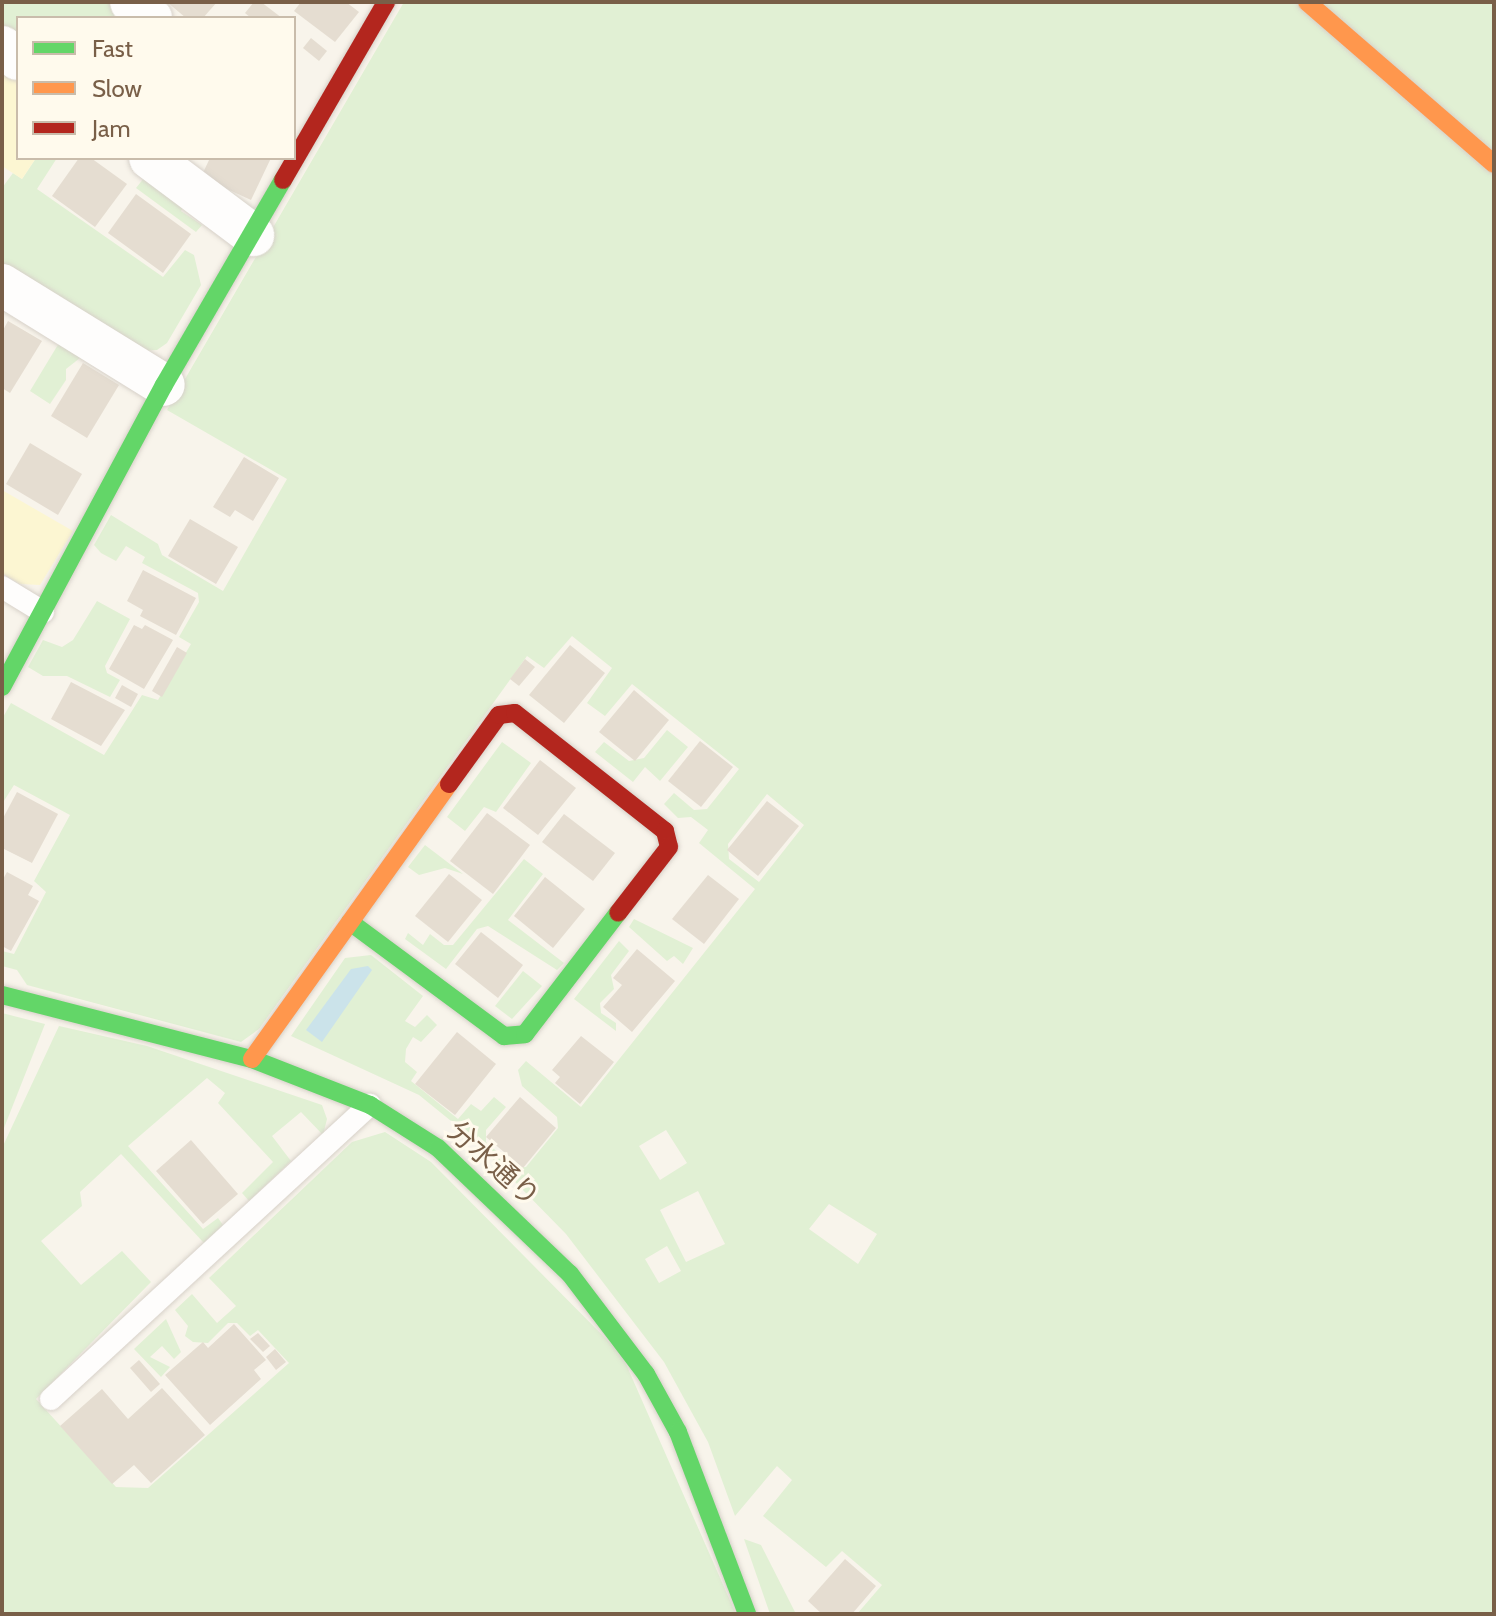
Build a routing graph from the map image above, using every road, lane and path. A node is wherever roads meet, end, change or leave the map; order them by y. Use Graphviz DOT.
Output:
graph roads {
  1 [pos="131,2"];
  2 [pos="386,2"];
  3 [pos="1307,2"];
  4 [pos="148,16"];
  5 [pos="301,139"];
  6 [pos="153,160"];
  7 [pos="290,160"];
  8 [pos="1494,164"];
  9 [pos="253,235"];
  10 [pos="2,285"];
  11 [pos="164,385"];
  12 [pos="2,587"];
  13 [pos="43,612"];
  14 [pos="2,687"];
  15 [pos="350,922"];
  16 [pos="2,995"];
  17 [pos="252,1059"];
  18 [pos="370,1105"];
  19 [pos="51,1399"];
  20 [pos="747,1614"];
  1 -- 4 [label="street"];
  2 -- 5 [label="street"];
  3 -- 8 [label="street"];
  6 -- 9 [label="street"];
  7 -- 9 [label="street"];
  9 -- 11 [label="street"];
  10 -- 11 [label="street"];
  11 -- 13 [label="street"];
  12 -- 13 [label="lane"];
  13 -- 14 [label="street"];
  15 -- 15 [label="street"];
  15 -- 17 [label="street"];
  16 -- 17 [label="street, 分水通り"];
  17 -- 18 [label="street, 分水通り"];
  18 -- 19 [label="lane"];
  18 -- 20 [label="street, 分水通り"];
}
